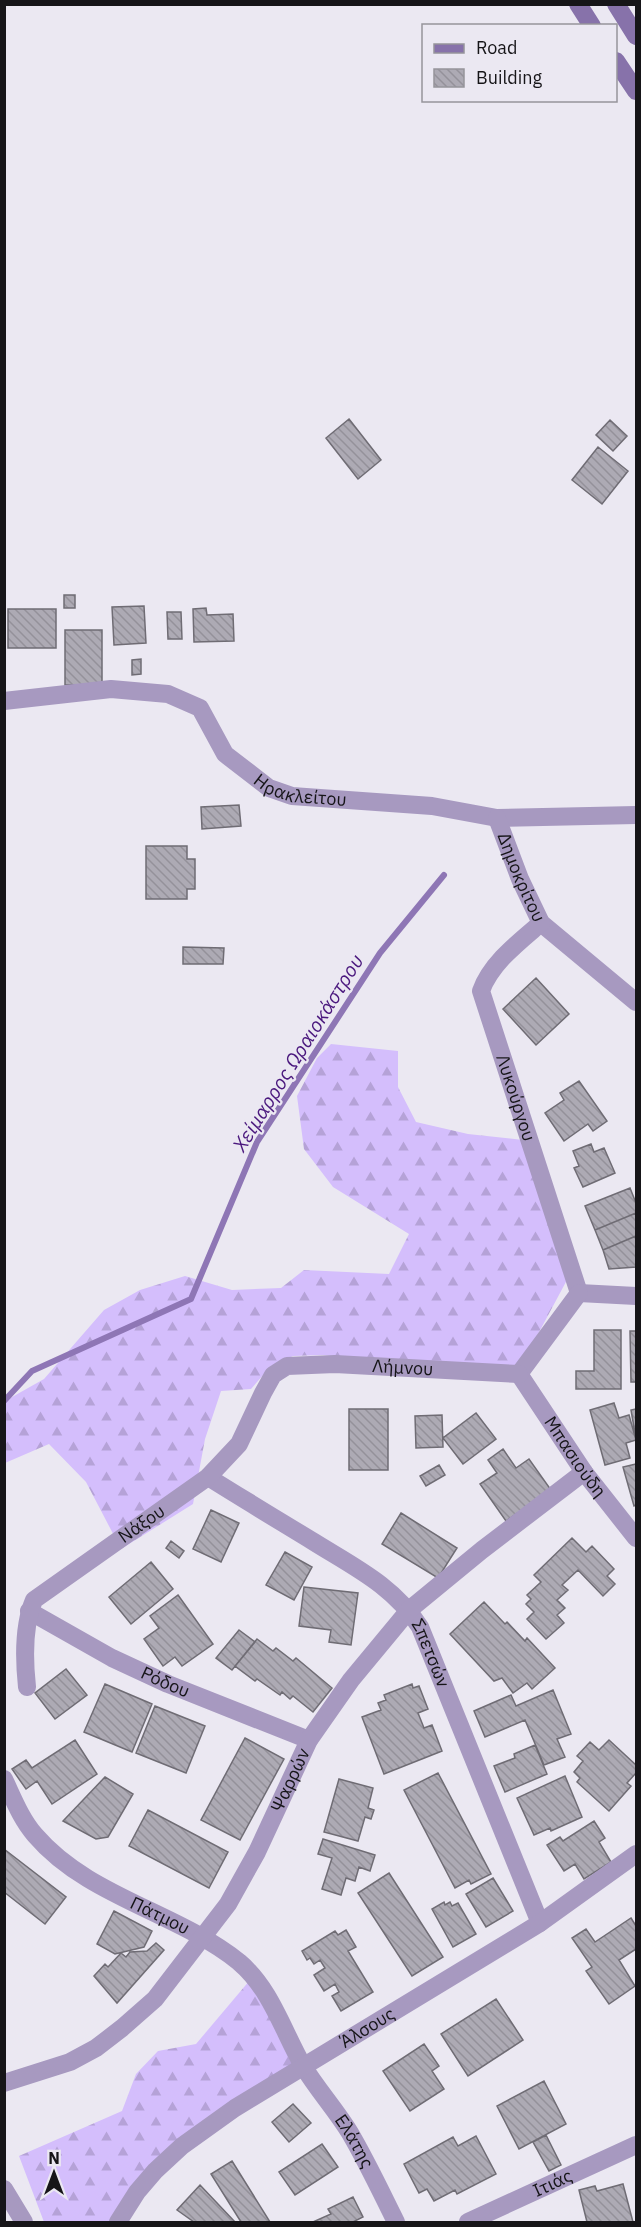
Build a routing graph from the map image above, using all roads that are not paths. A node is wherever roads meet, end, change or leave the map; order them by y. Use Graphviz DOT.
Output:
graph roads {
  1 [pos="578,4"];
  2 [pos="616,4"];
  3 [pos="591,24"];
  4 [pos="636,36"];
  5 [pos="617,64"];
  6 [pos="636,91"];
  7 [pos="4,700"];
  8 [pos="636,815"];
  9 [pos="497,818"];
  10 [pos="541,923"];
  11 [pos="636,1002"];
  12 [pos="579,1293"];
  13 [pos="636,1296"];
  14 [pos="287,1366"];
  15 [pos="519,1374"];
  16 [pos="584,1472"];
  17 [pos="208,1477"];
  18 [pos="636,1538"];
  19 [pos="409,1610"];
  20 [pos="29,1611"];
  21 [pos="27,1687"];
  22 [pos="309,1740"];
  23 [pos="4,1779"];
  24 [pos="636,1854"];
  25 [pos="540,1923"];
  26 [pos="203,1939"];
  27 [pos="303,2066"];
  28 [pos="4,2083"];
  29 [pos="636,2145"];
  30 [pos="4,2189"];
  31 [pos="24,2223"];
  32 [pos="118,2223"];
  33 [pos="396,2223"];
  34 [pos="468,2223"];
  1 -- 3 [label="main road"];
  2 -- 4 [label="main road"];
  5 -- 6 [label="main road"];
  7 -- 9 [label="street, Ηρακλείτου"];
  8 -- 9 [label="street, Ηρακλείτου"];
  9 -- 10 [label="street, Δημοκρίτου"];
  10 -- 11 [label="street, Δημοκρίτου"];
  10 -- 12 [label="street, Λυκούργου"];
  12 -- 13 [label="street"];
  12 -- 15 [label="street"];
  14 -- 15 [label="street, Λήμνου"];
  14 -- 17 [label="street, Νάξου"];
  15 -- 16 [label="street, Μπασιούδη"];
  16 -- 18 [label="street, Μπασιούδη"];
  16 -- 19 [label="street, Ψαρρών"];
  17 -- 19 [label="street, Σπετσών"];
  17 -- 20 [label="street, Νάξου"];
  19 -- 22 [label="street, Ψαρρών"];
  19 -- 25 [label="street, Σπετσών"];
  20 -- 21 [label="street"];
  20 -- 22 [label="street, Ρόδου"];
  22 -- 26 [label="street, Ψαρρών"];
  23 -- 26 [label="street, Πάτμου"];
  24 -- 25 [label="street, Άλσους"];
  25 -- 27 [label="street, Άλσους"];
  26 -- 27 [label="street, Πάτμου"];
  26 -- 28 [label="street, Ψαρρών"];
  27 -- 32 [label="street, Άλσους"];
  27 -- 33 [label="street, Ελάτης"];
  29 -- 34 [label="street, Ιτιάς"];
  30 -- 31 [label="street"];
}
